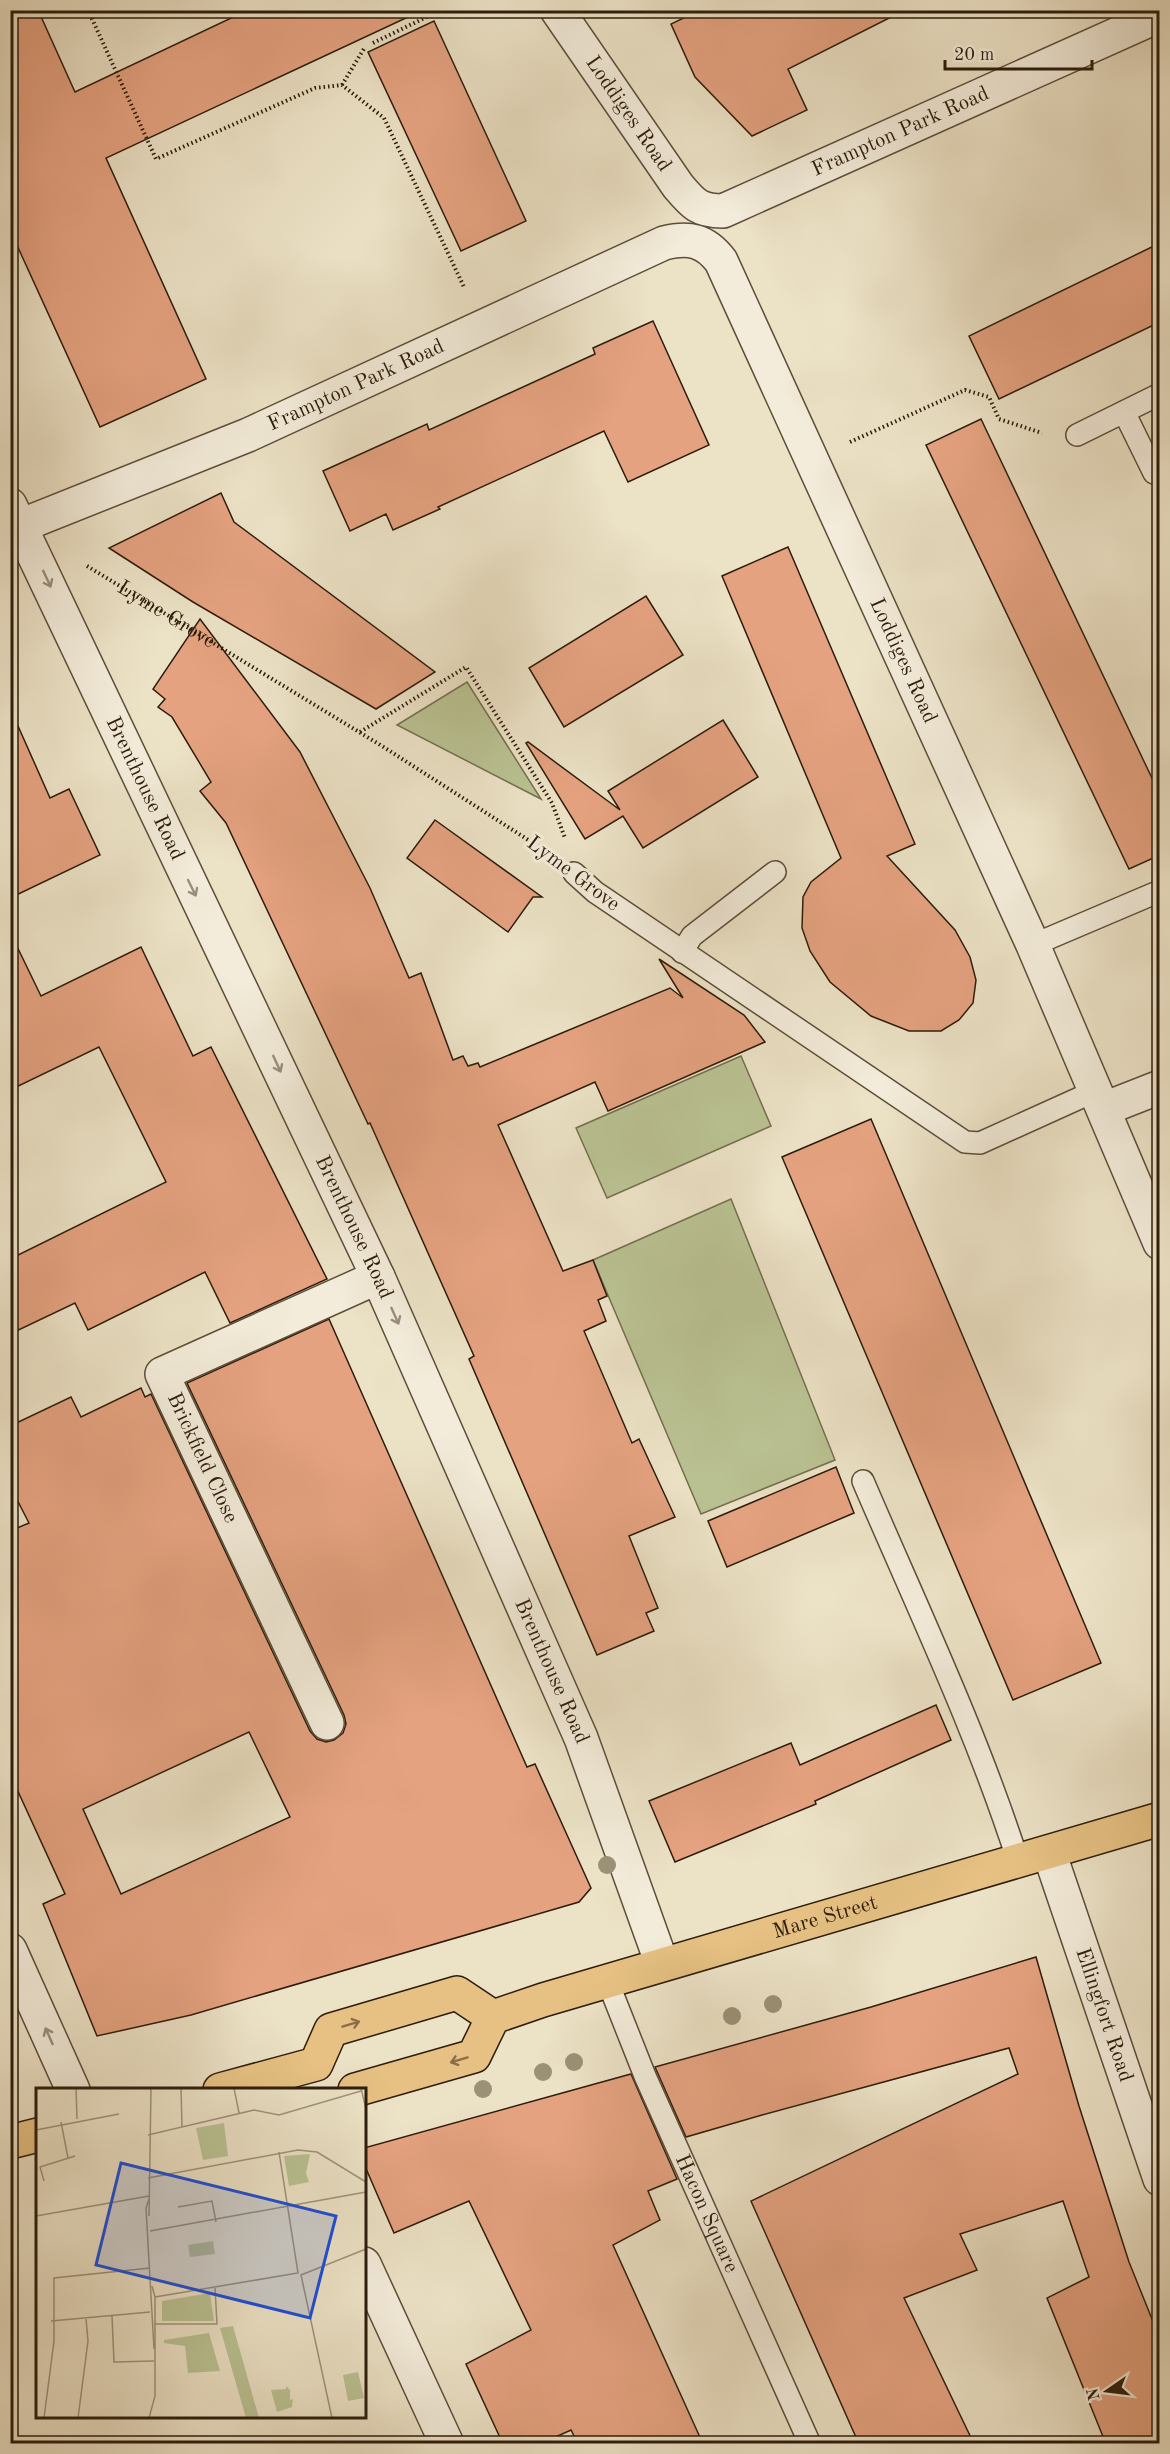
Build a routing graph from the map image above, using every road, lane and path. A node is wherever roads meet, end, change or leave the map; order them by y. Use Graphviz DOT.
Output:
graph roads {
  1 [pos="88,10"];
  2 [pos="441,10"];
  3 [pos="557,10"];
  4 [pos="1142,17"];
  5 [pos="373,43"];
  6 [pos="365,47"];
  7 [pos="342,85"];
  8 [pos="705,211"];
  9 [pos="697,242"];
  10 [pos="483,326"];
  11 [pos="1160,394"];
  12 [pos="1124,412"];
  13 [pos="1077,435"];
  14 [pos="812,460"];
  15 [pos="1154,472"];
  16 [pos="14,520"];
  17 [pos="83,564"];
  18 [pos="359,732"];
  19 [pos="776,872"];
  20 [pos="576,873"];
  21 [pos="1160,891"];
  22 [pos="1034,945"];
  23 [pos="682,952"];
  24 [pos="1160,1087"];
  25 [pos="1099,1100"];
  26 [pos="1160,1243"];
  27 [pos="378,1276"];
  28 [pos="863,1481"];
  29 [pos="327,1723"];
  30 [pos="1160,1819"];
  31 [pos="1034,1856"];
  32 [pos="10,1950"];
  33 [pos="662,1964"];
  34 [pos="607,1980"];
  35 [pos="494,2017"];
  36 [pos="316,2064"];
  37 [pos="285,2081"];
  38 [pos="72,2088"];
  39 [pos="234,2088"];
  40 [pos="346,2088"];
  41 [pos="362,2088"];
  42 [pos="36,2136"];
  43 [pos="10,2142"];
  44 [pos="1160,2179"];
  45 [pos="366,2268"];
  46 [pos="447,2444"];
  47 [pos="810,2444"];
  1 -- 7 [label="path"];
  2 -- 5 [label="path"];
  3 -- 8 [label="street, Loddiges Road"];
  4 -- 8 [label="street, Frampton Park Road"];
  6 -- 7 [label="path"];
  7 -- 10 [label="path"];
  9 -- 10 [label="street, Frampton Park Road"];
  9 -- 14 [label="street, Loddiges Road"];
  10 -- 16 [label="street, Frampton Park Road"];
  11 -- 12 [label="lane"];
  12 -- 13 [label="lane"];
  12 -- 15 [label="lane"];
  13 -- 14 [label="path"];
  14 -- 22 [label="street, Loddiges Road"];
  16 -- 27 [label="street, Brenthouse Road, one-way"];
  17 -- 18 [label="path, Lyme Grove"];
  18 -- 20 [label="path, Lyme Grove"];
  18 -- 20 [label="path"];
  19 -- 23 [label="lane"];
  20 -- 23 [label="lane, Lyme Grove"];
  21 -- 22 [label="lane"];
  22 -- 25 [label="street, Loddiges Road"];
  23 -- 25 [label="lane, Lyme Grove"];
  24 -- 25 [label="street"];
  25 -- 26 [label="street, Loddiges Road"];
  27 -- 29 [label="street, Brickfield Close"];
  27 -- 33 [label="street, Brenthouse Road, one-way"];
  28 -- 31 [label="lane"];
  30 -- 31 [label="main road, Mare Street"];
  31 -- 33 [label="main road, Mare Street"];
  31 -- 44 [label="street, Ellingfort Road"];
  38 -- 32 [label="street, one-way"];
  33 -- 34 [label="main road, Mare Street"];
  34 -- 35 [label="main road, Mare Street"];
  34 -- 47 [label="lane, Hacon Square"];
  36 -- 35 [label="main road, one-way"];
  35 -- 41 [label="main road, one-way"];
  36 -- 37 [label="main road"];
  36 -- 40 [label="main road"];
  37 -- 39 [label="main road"];
  42 -- 43 [label="main road"];
  45 -- 46 [label="street"];
}
